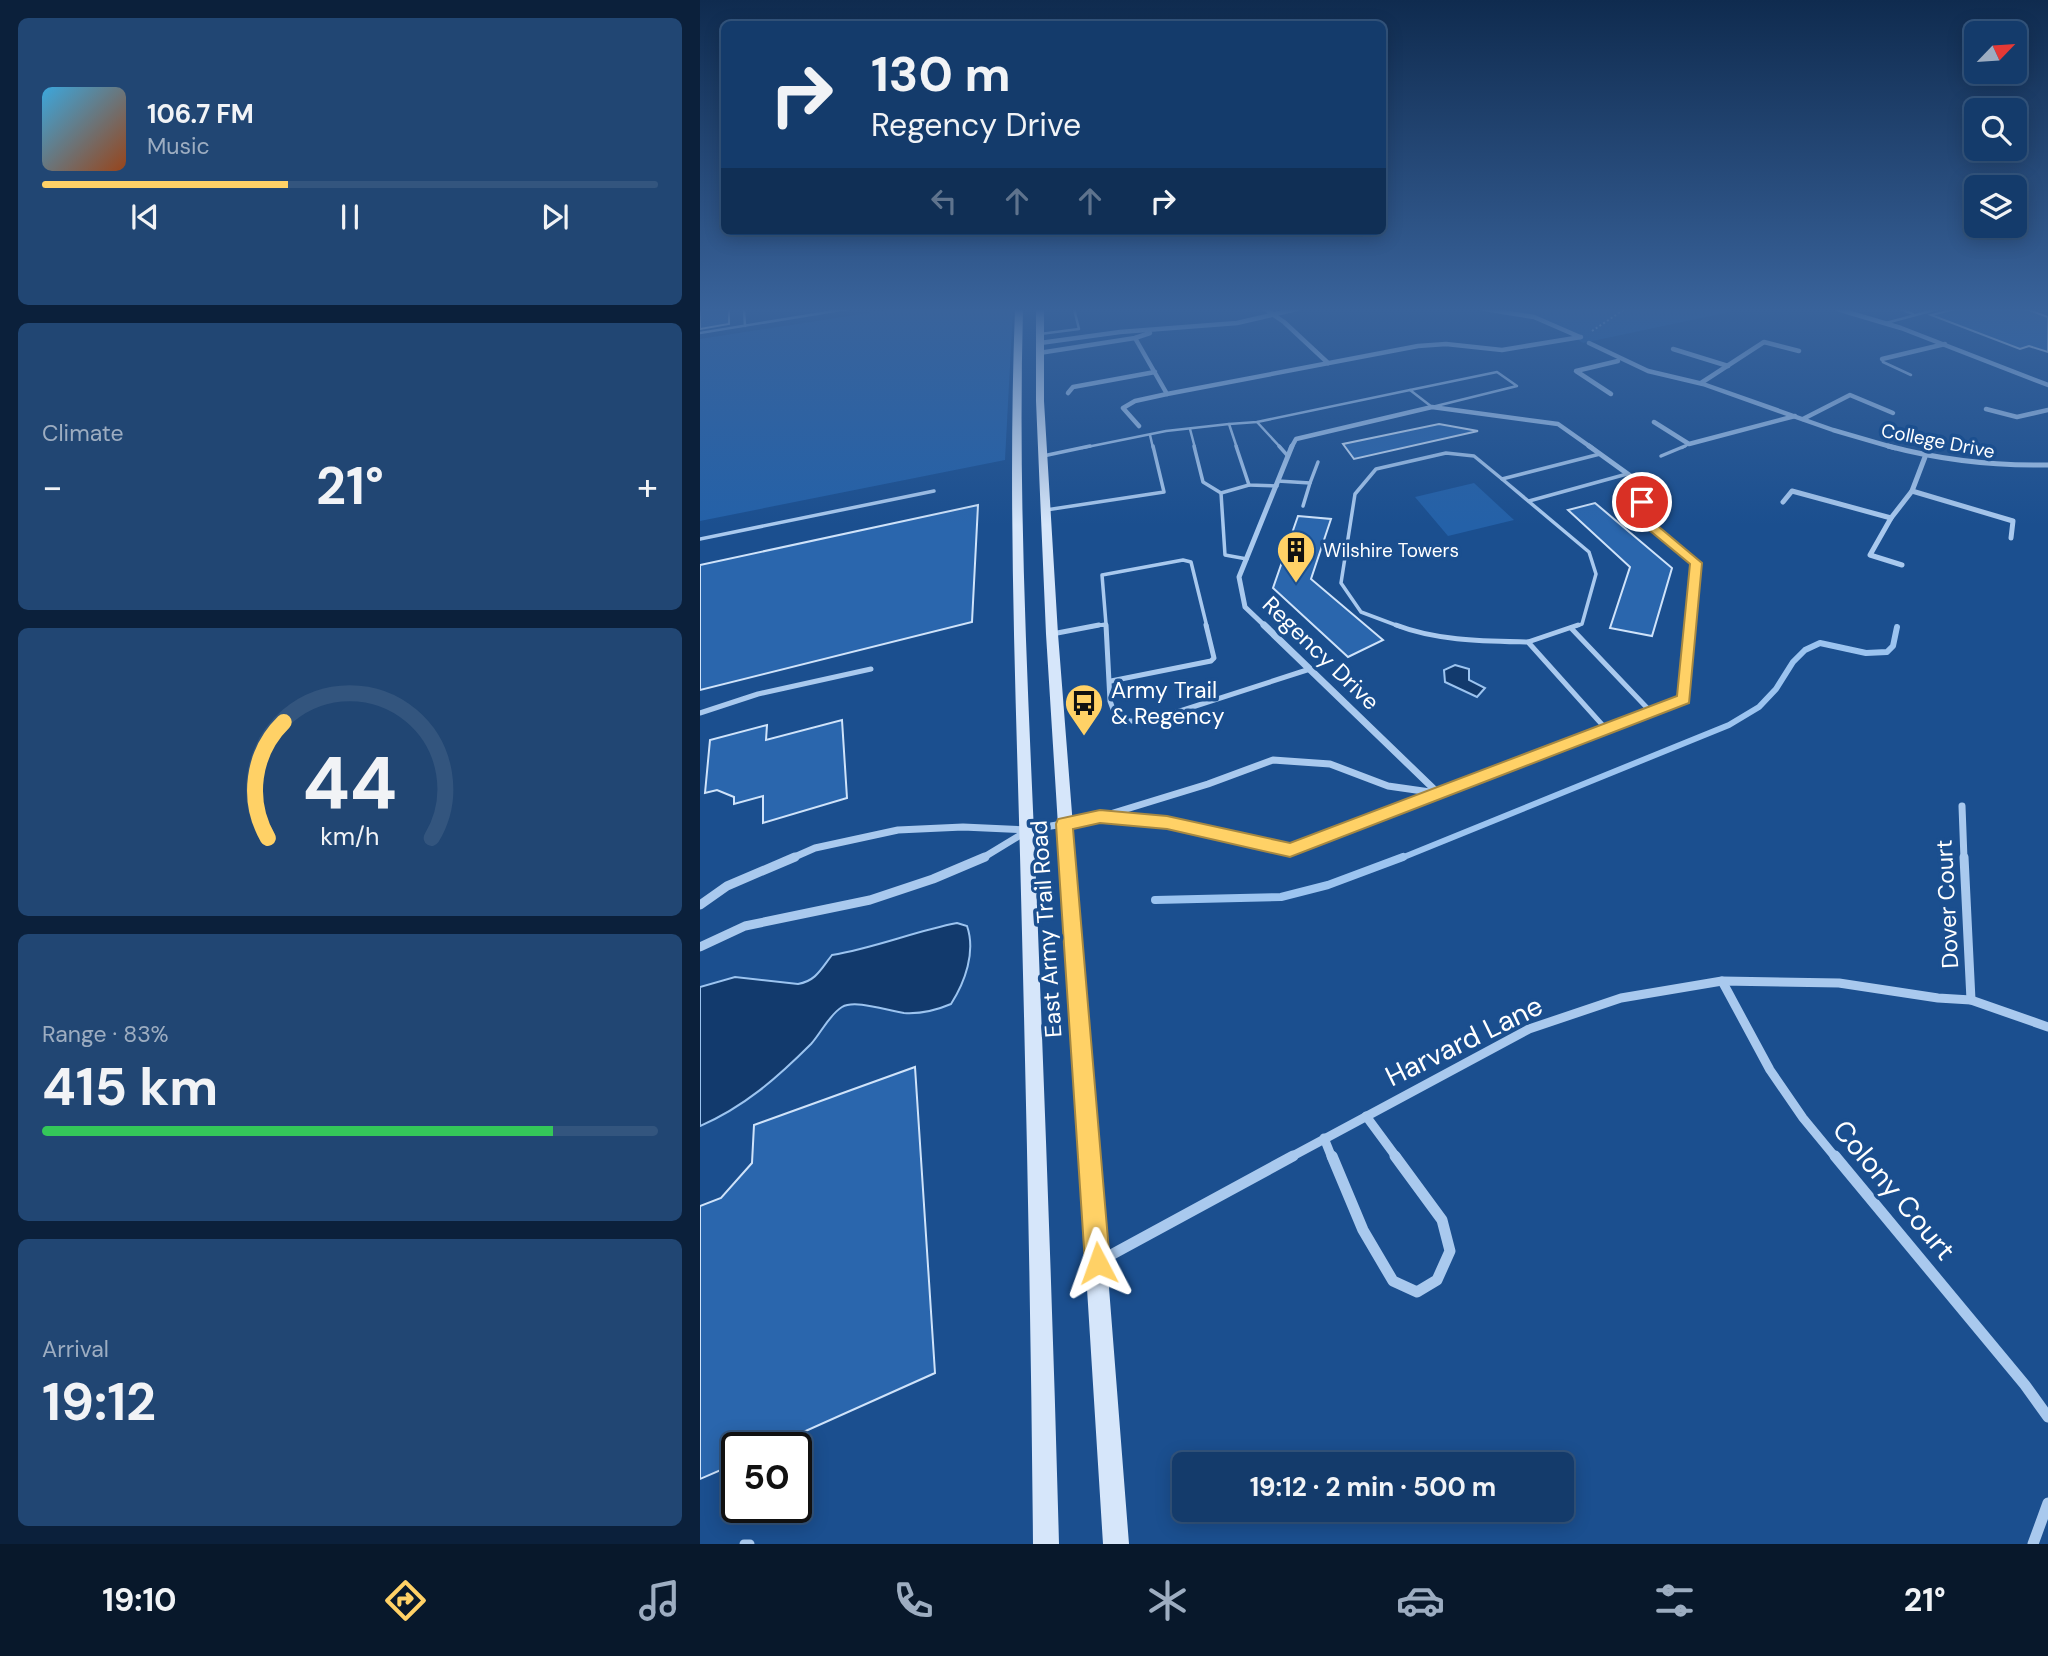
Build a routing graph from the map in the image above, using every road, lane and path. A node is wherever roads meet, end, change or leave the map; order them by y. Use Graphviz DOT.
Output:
graph roads {
  1 [pos="1017,381"];
  2 [pos="1041,381"];
  3 [pos="1106,381"];
  4 [pos="1161,381"];
  5 [pos="1234,381"];
  6 [pos="1453,381"];
  7 [pos="1510,381"];
  8 [pos="1591,381"];
  9 [pos="1692,381"];
  10 [pos="1704,381"];
  11 [pos="1701,383"];
  12 [pos="1410,390"];
  13 [pos="1068,393"];
  14 [pos="1167,394"];
  15 [pos="1611,394"];
  16 [pos="1432,407"];
  17 [pos="1986,409"];
  18 [pos="2048,410"];
  19 [pos="1893,413"];
  20 [pos="1795,416"];
  21 [pos="1803,419"];
  22 [pos="1257,422"];
  23 [pos="1654,422"];
  24 [pos="1229,424"];
  25 [pos="1139,426"];
  26 [pos="1190,429"];
  27 [pos="1150,435"];
  28 [pos="1689,444"];
  29 [pos="1600,454"];
  30 [pos="1287,455"];
  31 [pos="1043,456"];
  32 [pos="1661,456"];
  33 [pos="1925,457"];
  34 [pos="1318,462"];
  35 [pos="2048,465"];
  36 [pos="1627,474"];
  37 [pos="1502,478"];
  38 [pos="1310,483"];
  39 [pos="1278,484"];
  40 [pos="1249,485"];
  41 [pos="934,491"];
  42 [pos="1912,491"];
  43 [pos="1221,493"];
  44 [pos="1529,501"];
  45 [pos="1783,502"];
  46 [pos="1303,506"];
  47 [pos="1045,510"];
  48 [pos="1891,518"];
  49 [pos="2011,537"];
  50 [pos="700,539"];
  51 [pos="1247,559"];
  52 [pos="1902,565"];
  53 [pos="1102,575"];
  54 [pos="1106,624"];
  55 [pos="1571,628"];
  56 [pos="1052,634"];
  57 [pos="1528,642"];
  58 [pos="871,669"];
  59 [pos="1310,669"];
  60 [pos="1111,681"];
  61 [pos="1651,712"];
  62 [pos="700,713"];
  63 [pos="1606,729"];
  64 [pos="1438,793"];
  65 [pos="1962,806"];
  66 [pos="1100,817"];
  67 [pos="1064,824"];
  68 [pos="1028,830"];
  69 [pos="700,905"];
  70 [pos="700,947"];
  71 [pos="1722,981"];
  72 [pos="1971,1000"];
  73 [pos="2048,1027"];
  74 [pos="1366,1116"];
  75 [pos="1324,1138"];
  76 [pos="1098,1263"];
  77 [pos="2048,1417"];
  78 [pos="2048,1503"];
  79 [pos="1046,1544"];
  80 [pos="1116,1544"];
  81 [pos="2033,1544"];
  1 -- 68 [label="main road, East Army Trail Road"];
  2 -- 31 [label="main road, East Army Trail Road"];
  3 -- 13 [label="street"];
  4 -- 14 [label="street"];
  5 -- 14 [label="street"];
  6 -- 12 [label="lane"];
  7 -- 16 [label="lane"];
  8 -- 15 [label="street"];
  9 -- 11 [label="street, College Drive"];
  10 -- 11 [label="street"];
  11 -- 20 [label="street, College Drive"];
  12 -- 16 [label="lane"];
  12 -- 22 [label="lane"];
  14 -- 25 [label="street"];
  16 -- 29 [label="street"];
  16 -- 30 [label="street"];
  17 -- 18 [label="street"];
  19 -- 21 [label="street"];
  20 -- 21 [label="street, College Drive"];
  20 -- 28 [label="street"];
  21 -- 33 [label="street, College Drive"];
  22 -- 24 [label="lane"];
  22 -- 30 [label="lane"];
  23 -- 28 [label="street"];
  24 -- 26 [label="lane"];
  24 -- 40 [label="lane"];
  26 -- 27 [label="lane"];
  26 -- 43 [label="lane"];
  27 -- 31 [label="lane"];
  27 -- 47 [label="lane"];
  28 -- 32 [label="lane"];
  29 -- 36 [label="street"];
  29 -- 37 [label="lane"];
  30 -- 39 [label="street, Regency Drive"];
  31 -- 47 [label="main road, East Army Trail Road"];
  33 -- 35 [label="street, College Drive"];
  33 -- 42 [label="street"];
  34 -- 38 [label="lane"];
  36 -- 44 [label="lane"];
  36 -- 61 [label="street"];
  37 -- 44 [label="lane"];
  37 -- 57 [label="lane"];
  38 -- 39 [label="lane"];
  38 -- 46 [label="lane"];
  39 -- 40 [label="lane"];
  39 -- 51 [label="street, Regency Drive"];
  40 -- 43 [label="lane"];
  41 -- 50 [label="lane"];
  42 -- 48 [label="street"];
  42 -- 49 [label="street"];
  43 -- 51 [label="lane"];
  44 -- 55 [label="lane"];
  45 -- 48 [label="street"];
  47 -- 56 [label="main road, East Army Trail Road"];
  48 -- 52 [label="street"];
  51 -- 59 [label="street, Regency Drive"];
  53 -- 54 [label="lane"];
  53 -- 60 [label="lane"];
  54 -- 56 [label="lane"];
  54 -- 60 [label="lane"];
  55 -- 57 [label="lane"];
  55 -- 61 [label="lane"];
  56 -- 67 [label="main road, East Army Trail Road"];
  57 -- 63 [label="lane"];
  58 -- 62 [label="lane"];
  59 -- 60 [label="lane"];
  59 -- 64 [label="street, Regency Drive"];
  61 -- 63 [label="street"];
  63 -- 64 [label="street"];
  64 -- 66 [label="street"];
  64 -- 66 [label="street"];
  65 -- 72 [label="street, Dover Court"];
  66 -- 67 [label="street"];
  67 -- 68 [label="street"];
  67 -- 76 [label="main road, East Army Trail Road"];
  68 -- 69 [label="street"];
  68 -- 70 [label="street"];
  68 -- 79 [label="main road, East Army Trail Road"];
  71 -- 72 [label="street, Harvard Lane"];
  71 -- 74 [label="street, Harvard Lane"];
  71 -- 77 [label="street, Colony Court"];
  72 -- 73 [label="street, Harvard Lane"];
  74 -- 75 [label="street, Harvard Lane"];
  74 -- 75 [label="street"];
  75 -- 76 [label="street, Harvard Lane"];
  76 -- 80 [label="main road, East Army Trail Road"];
  78 -- 81 [label="street"];
}
